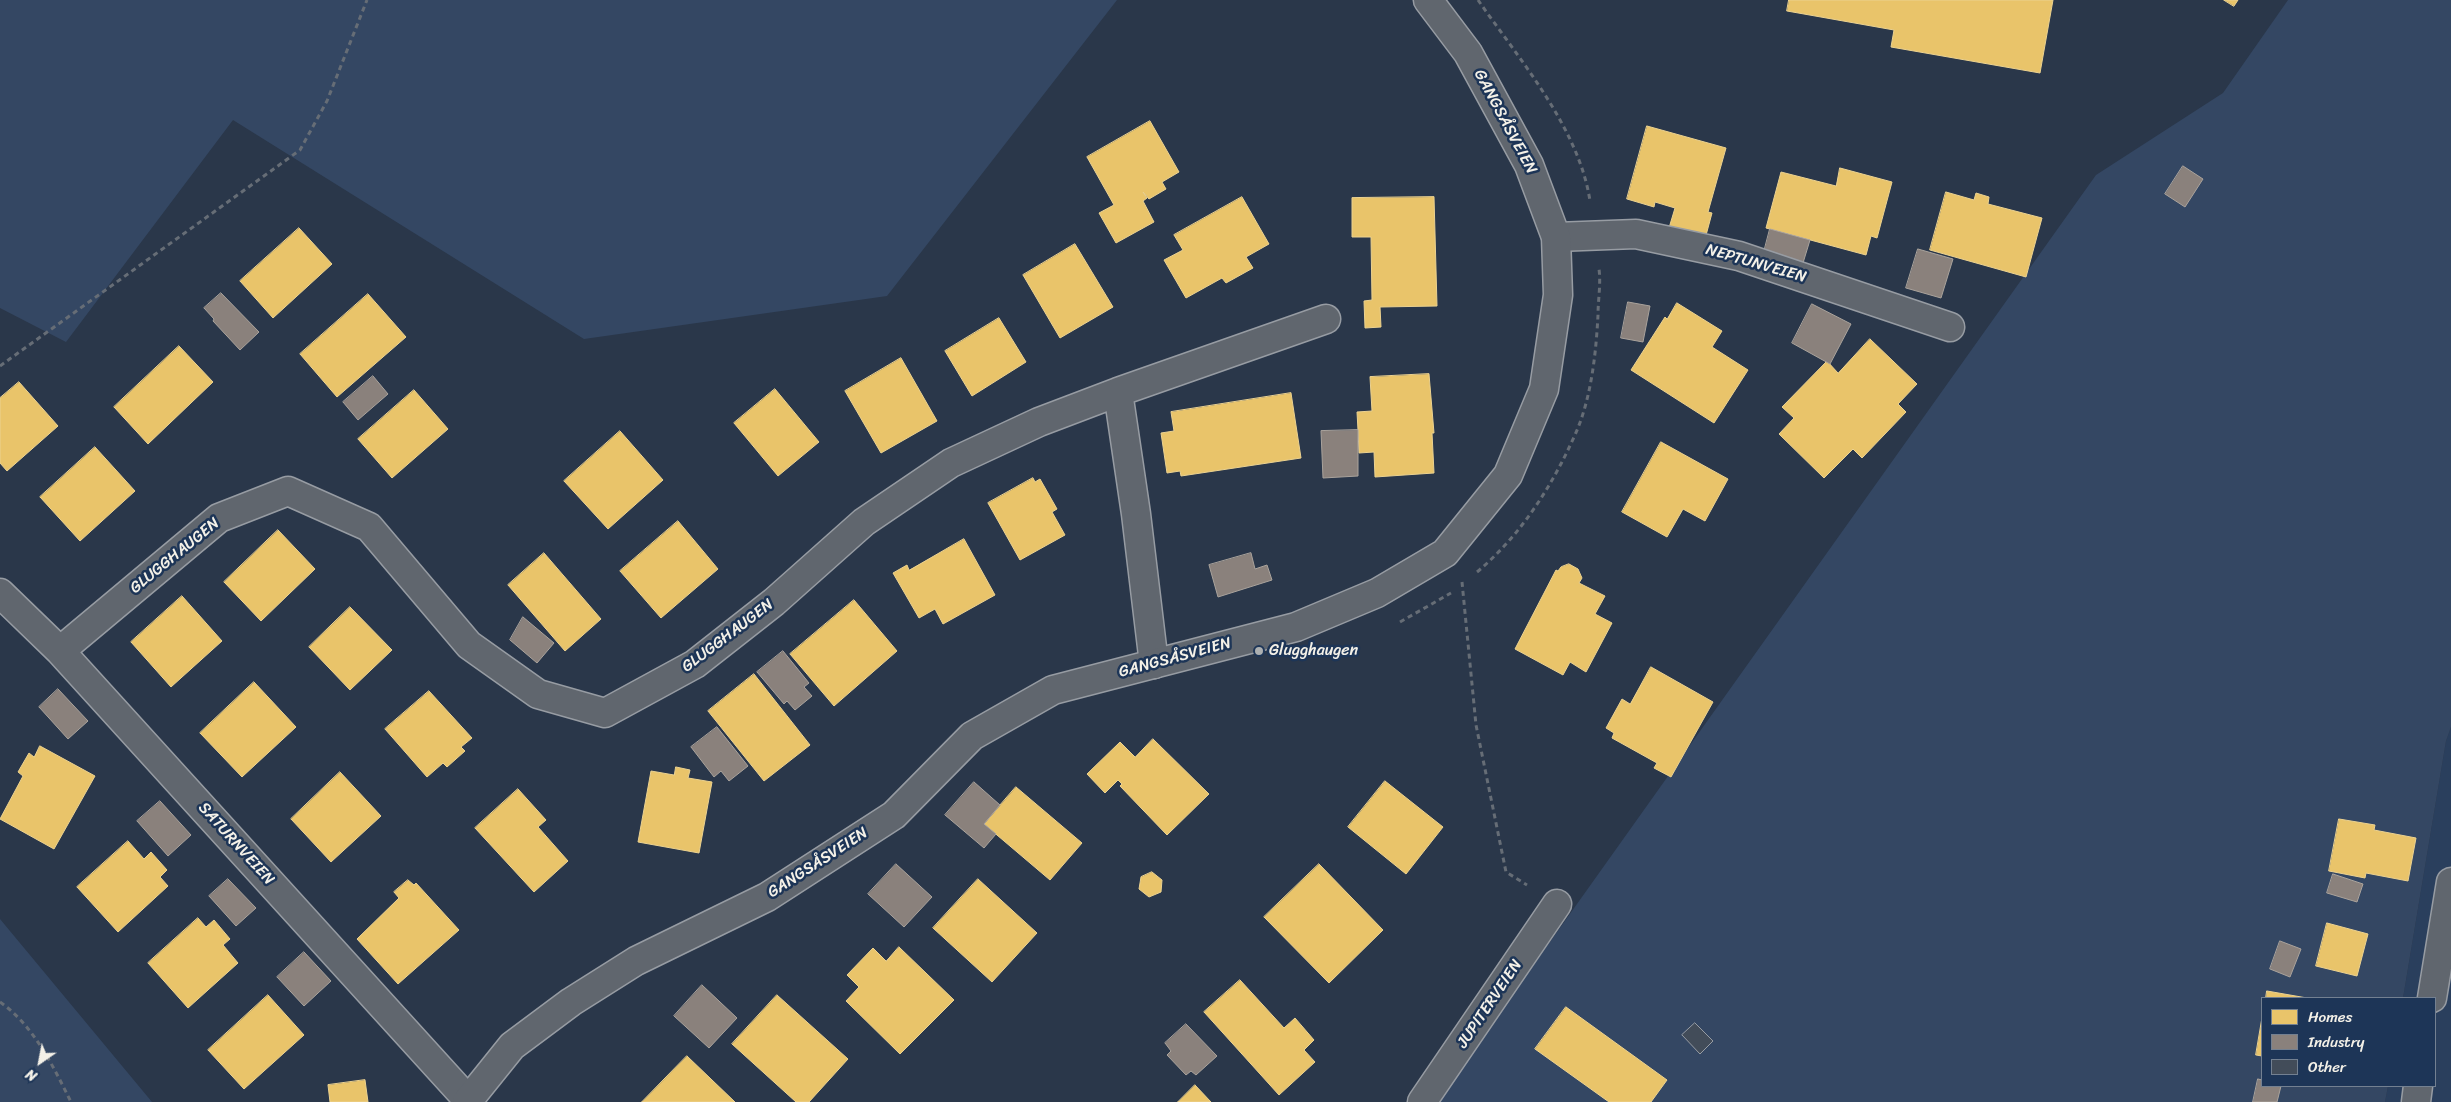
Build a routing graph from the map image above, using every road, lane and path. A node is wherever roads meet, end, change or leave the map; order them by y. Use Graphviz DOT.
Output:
graph roads {
  1 [pos="367,0"];
  2 [pos="1428,0"];
  3 [pos="1478,0"];
  4 [pos="1594,236"];
  5 [pos="1556,237"];
  6 [pos="1326,319"];
  7 [pos="1950,327"];
  8 [pos="0,366"];
  9 [pos="1118,392"];
  10 [pos="1463,531"];
  11 [pos="0,593"];
  12 [pos="60,651"];
  13 [pos="1154,664"];
  14 [pos="2451,882"];
  15 [pos="1558,904"];
  16 [pos="2432,997"];
  17 [pos="0,1002"];
  18 [pos="2418,1087"];
  19 [pos="467,1101"];
  20 [pos="71,1102"];
  21 [pos="1422,1102"];
  22 [pos="2416,1102"];
  1 -- 8 [label="path"];
  2 -- 5 [label="street, GANGSÅSVEIEN"];
  3 -- 4 [label="path"];
  4 -- 5 [label="street, NEPTUNVEIEN"];
  4 -- 7 [label="street, NEPTUNVEIEN"];
  5 -- 10 [label="street, GANGSÅSVEIEN"];
  6 -- 9 [label="street, GLUGGHAUGEN"];
  9 -- 12 [label="street, GLUGGHAUGEN"];
  9 -- 13 [label="street"];
  10 -- 13 [label="street, GANGSÅSVEIEN"];
  10 -- 15 [label="path"];
  11 -- 12 [label="street, SATURNVEIEN"];
  12 -- 19 [label="street, SATURNVEIEN"];
  13 -- 19 [label="street, GANGSÅSVEIEN"];
  14 -- 16 [label="street"];
  15 -- 21 [label="street, JUPITERVEIEN"];
  17 -- 20 [label="path"];
  18 -- 22 [label="street"];
}
